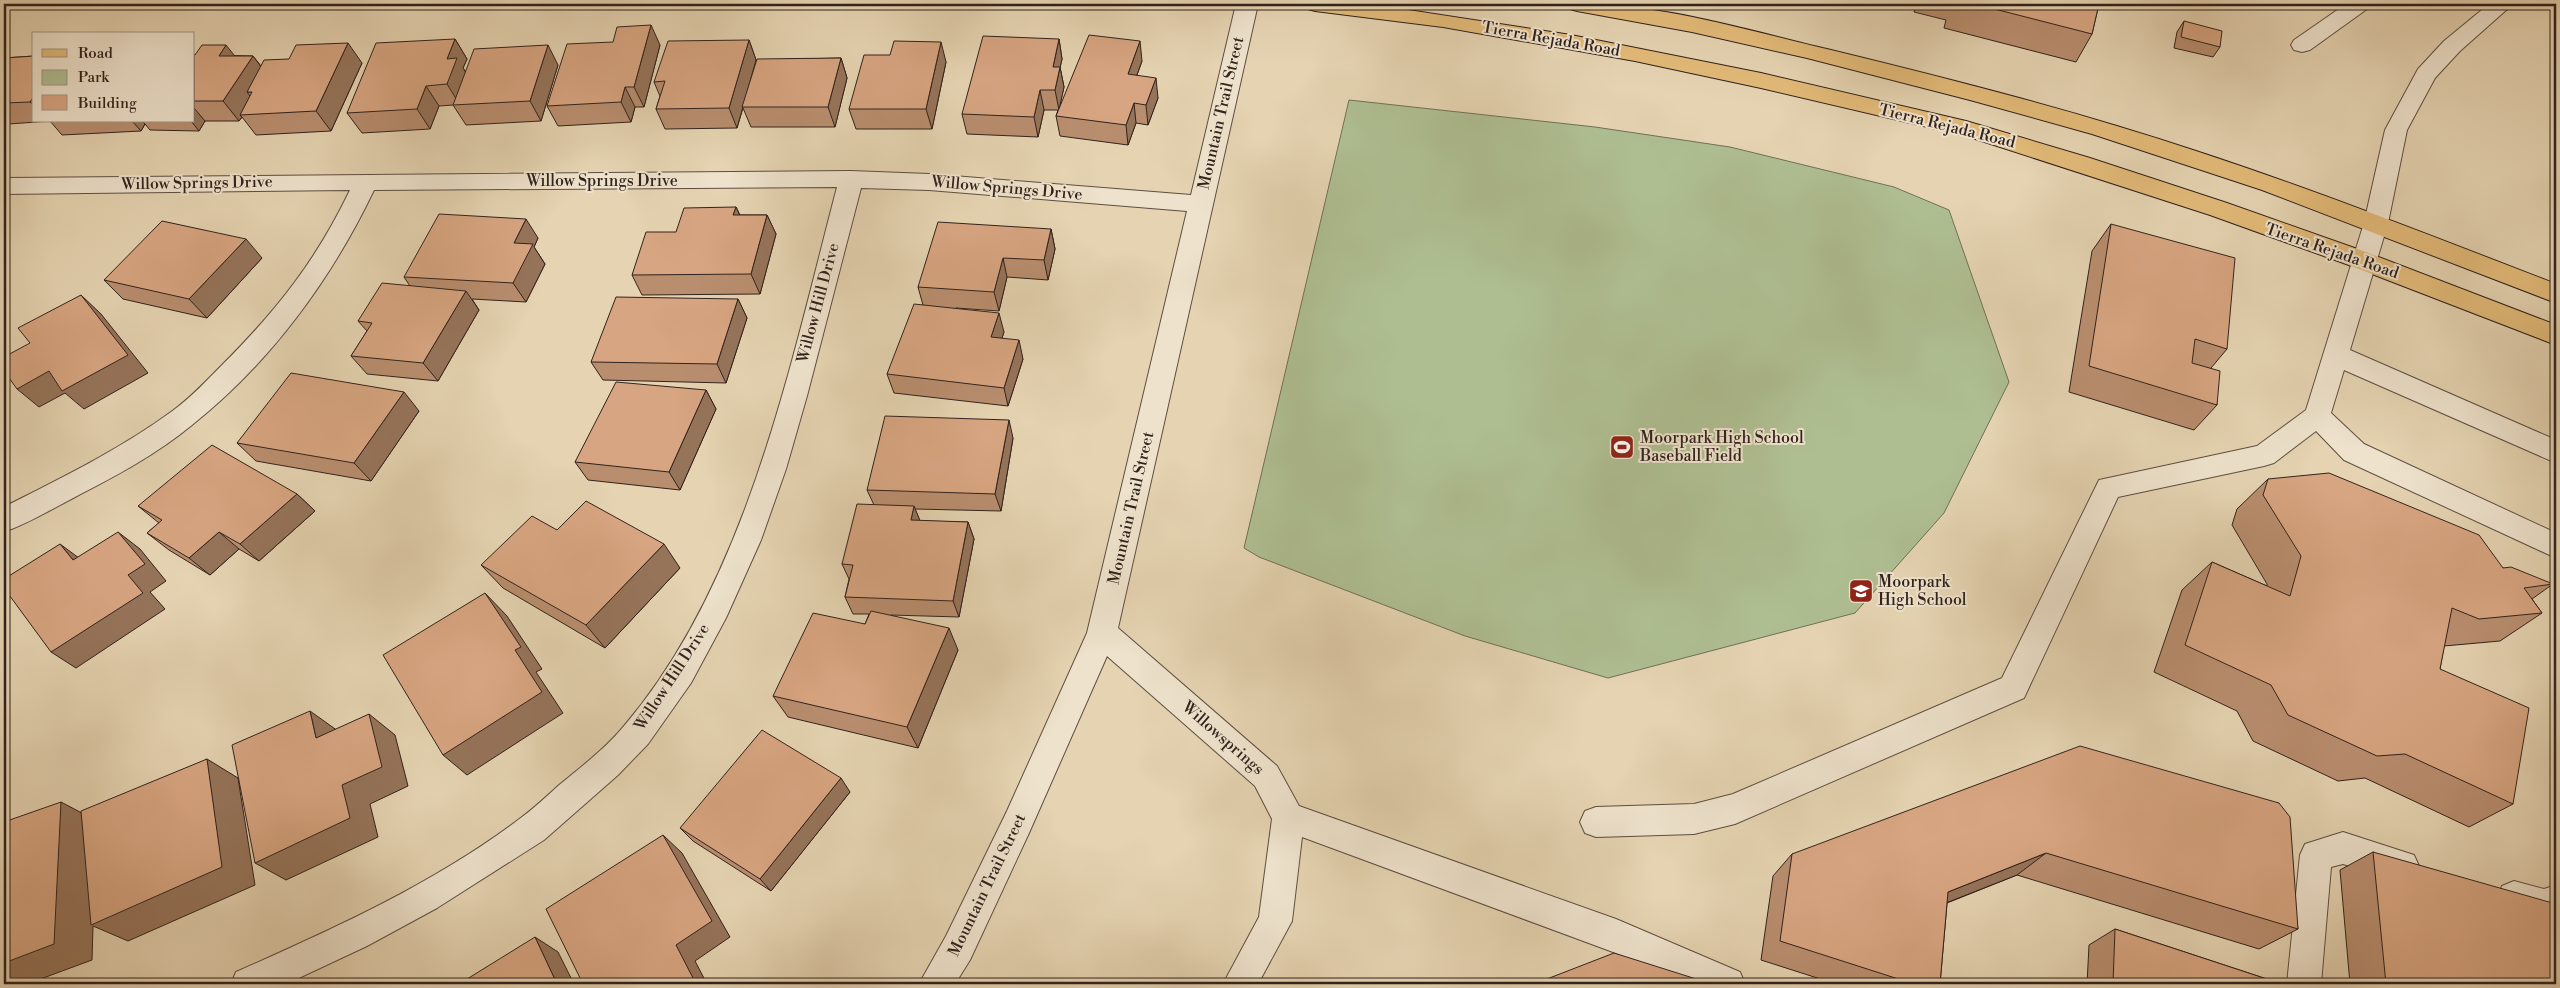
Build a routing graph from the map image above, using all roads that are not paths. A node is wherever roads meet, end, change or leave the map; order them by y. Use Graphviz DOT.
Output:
graph roads {
  1 [pos="1247,4"];
  2 [pos="1315,4"];
  3 [pos="1577,4"];
  4 [pos="2360,4"];
  5 [pos="2502,4"];
  6 [pos="2302,46"];
  7 [pos="851,179"];
  8 [pos="365,183"];
  9 [pos="4,186"];
  10 [pos="1200,204"];
  11 [pos="2376,223"];
  12 [pos="2364,261"];
  13 [pos="2556,294"];
  14 [pos="2556,335"];
  15 [pos="2335,355"];
  16 [pos="2317,416"];
  17 [pos="2556,452"];
  18 [pos="4,520"];
  19 [pos="2556,546"];
  20 [pos="1102,633"];
  21 [pos="1288,817"];
  22 [pos="1596,822"];
  23 [pos="2433,875"];
  24 [pos="2488,890"];
  25 [pos="2556,901"];
  26 [pos="248,984"];
  27 [pos="936,984"];
  28 [pos="1240,984"];
  29 [pos="1728,984"];
  30 [pos="2304,984"];
  1 -- 10 [label="street, Mountain Trail Street"];
  2 -- 12 [label="main road, Tierra Rejada Road"];
  3 -- 11 [label="main road"];
  4 -- 6 [label="street"];
  5 -- 11 [label="street"];
  7 -- 8 [label="street, Willow Springs Drive"];
  7 -- 10 [label="street, Willow Springs Drive"];
  7 -- 26 [label="street, Willow Hill Drive"];
  8 -- 9 [label="street, Willow Springs Drive"];
  8 -- 18 [label="street"];
  10 -- 20 [label="street, Mountain Trail Street"];
  11 -- 12 [label="street"];
  11 -- 13 [label="main road"];
  12 -- 14 [label="main road, Tierra Rejada Road"];
  12 -- 15 [label="street"];
  15 -- 16 [label="street"];
  15 -- 17 [label="street"];
  16 -- 19 [label="street"];
  16 -- 22 [label="street"];
  20 -- 21 [label="street, Willowsprings"];
  20 -- 27 [label="street, Mountain Trail Street"];
  21 -- 28 [label="street"];
  21 -- 29 [label="street"];
  23 -- 30 [label="street"];
  24 -- 25 [label="street"];
}
